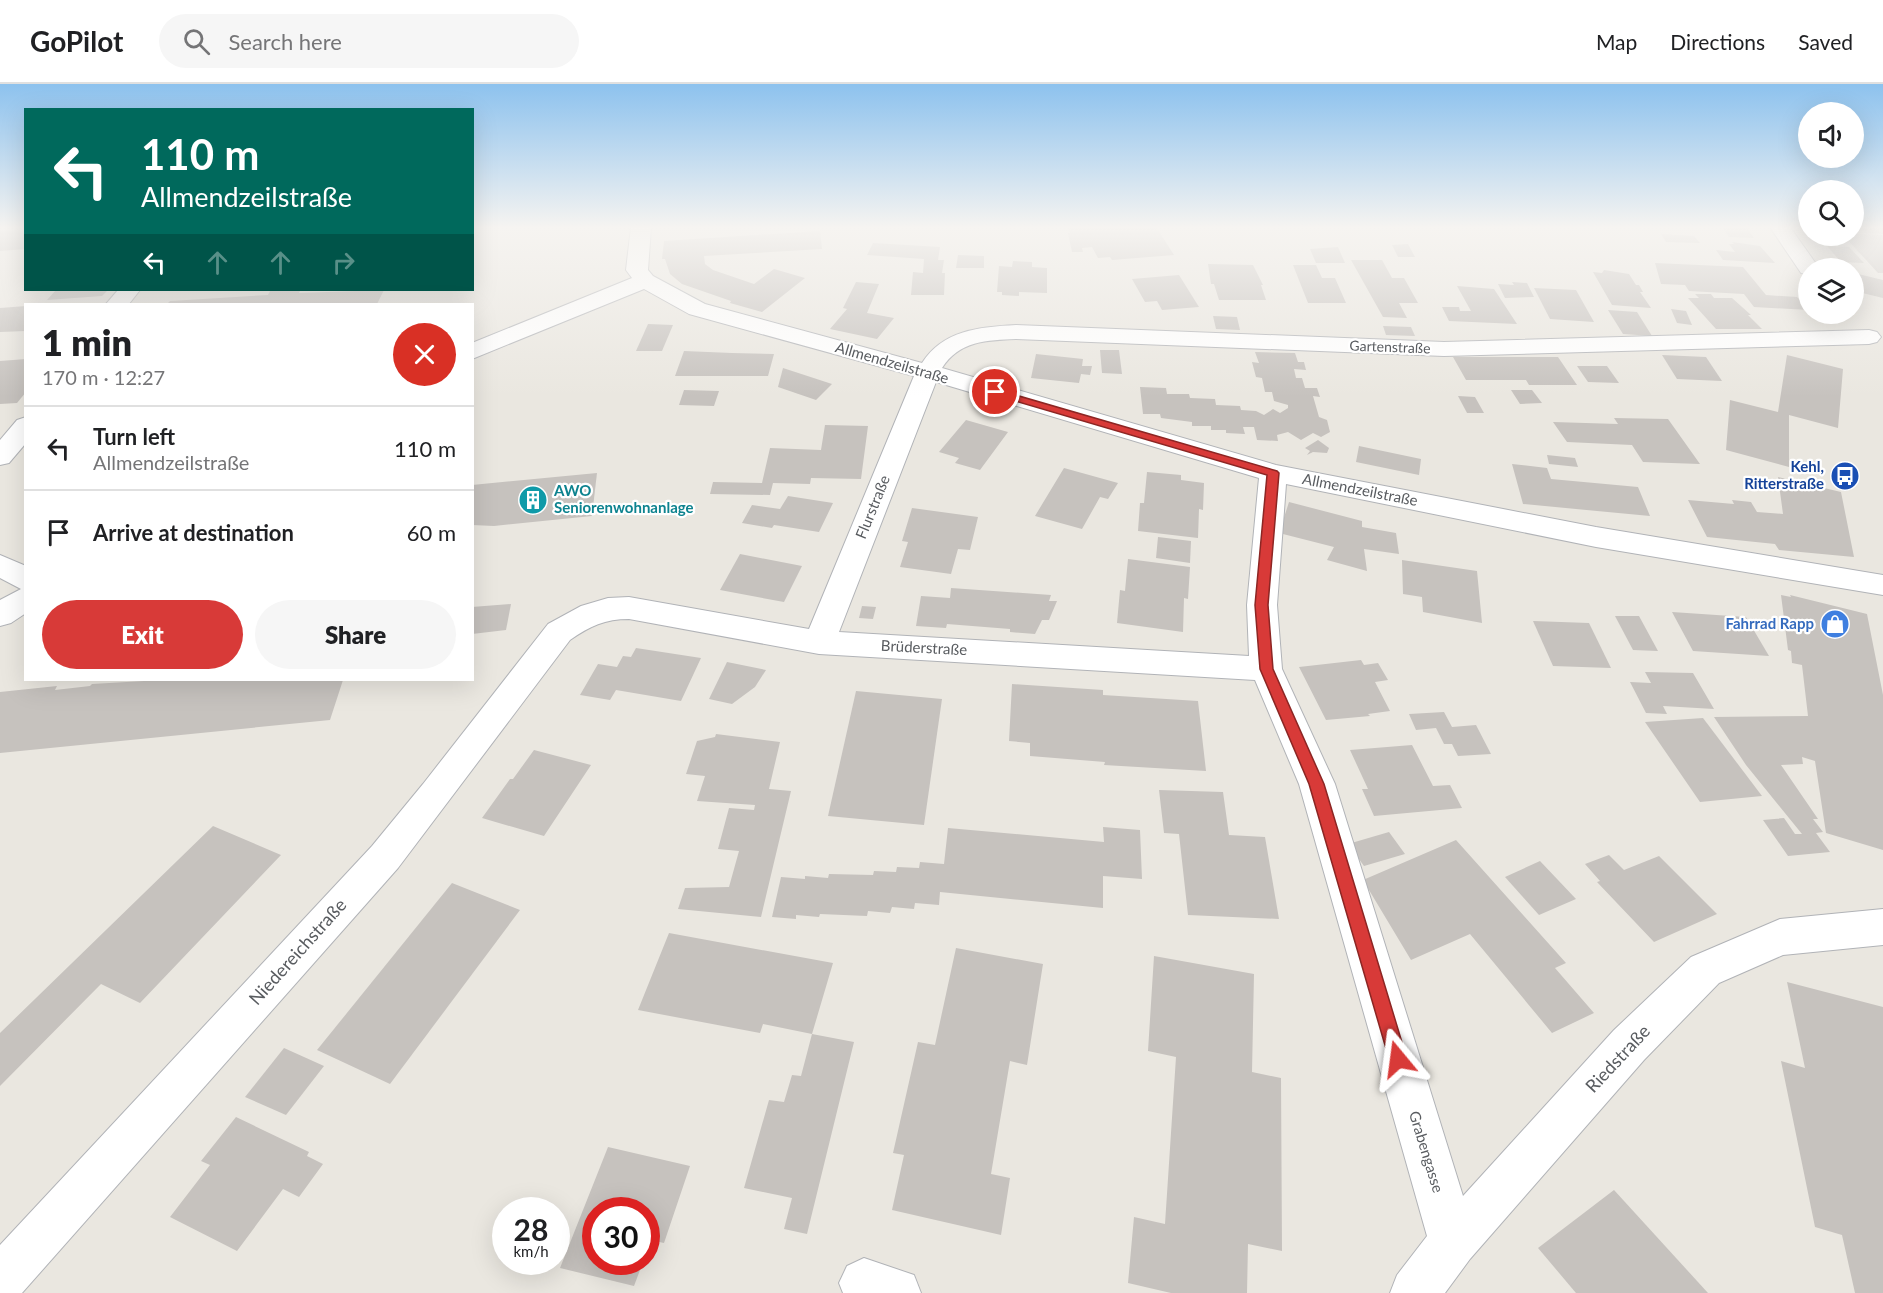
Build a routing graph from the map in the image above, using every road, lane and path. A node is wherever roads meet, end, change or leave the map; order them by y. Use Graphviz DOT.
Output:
graph roads {
  1 [pos="639,283"];
  2 [pos="649,283"];
  3 [pos="128,291"];
  4 [pos="118,303"];
  5 [pos="1856,324"];
  6 [pos="1876,343"];
  7 [pos="474,351"];
  8 [pos="928,372"];
  9 [pos="24,428"];
  10 [pos="0,458"];
  11 [pos="1273,473"];
  12 [pos="0,565"];
  13 [pos="24,579"];
  14 [pos="1883,585"];
  15 [pos="24,599"];
  16 [pos="585,614"];
  17 [pos="0,615"];
  18 [pos="819,642"];
  19 [pos="1266,669"];
  20 [pos="1883,927"];
  21 [pos="1453,1242"];
  22 [pos="0,1281"];
  23 [pos="1415,1293"];
  1 -- 7 [label="street"];
  2 -- 8 [label="street, Allmendzeilstraße"];
  3 -- 4 [label="street"];
  5 -- 6 [label="street"];
  6 -- 8 [label="street, Gartenstraße"];
  8 -- 11 [label="street, Allmendzeilstraße"];
  8 -- 18 [label="street, Flurstraße"];
  9 -- 10 [label="street"];
  11 -- 14 [label="street, Allmendzeilstraße"];
  11 -- 19 [label="street, Grabengasse"];
  12 -- 13 [label="street"];
  15 -- 17 [label="street"];
  16 -- 18 [label="street, Brüderstraße"];
  16 -- 22 [label="street, Niedereichstraße"];
  18 -- 19 [label="street, Brüderstraße"];
  19 -- 21 [label="street, Grabengasse"];
  20 -- 21 [label="street, Riedstraße"];
  21 -- 23 [label="street, Riedstraße"];
}
